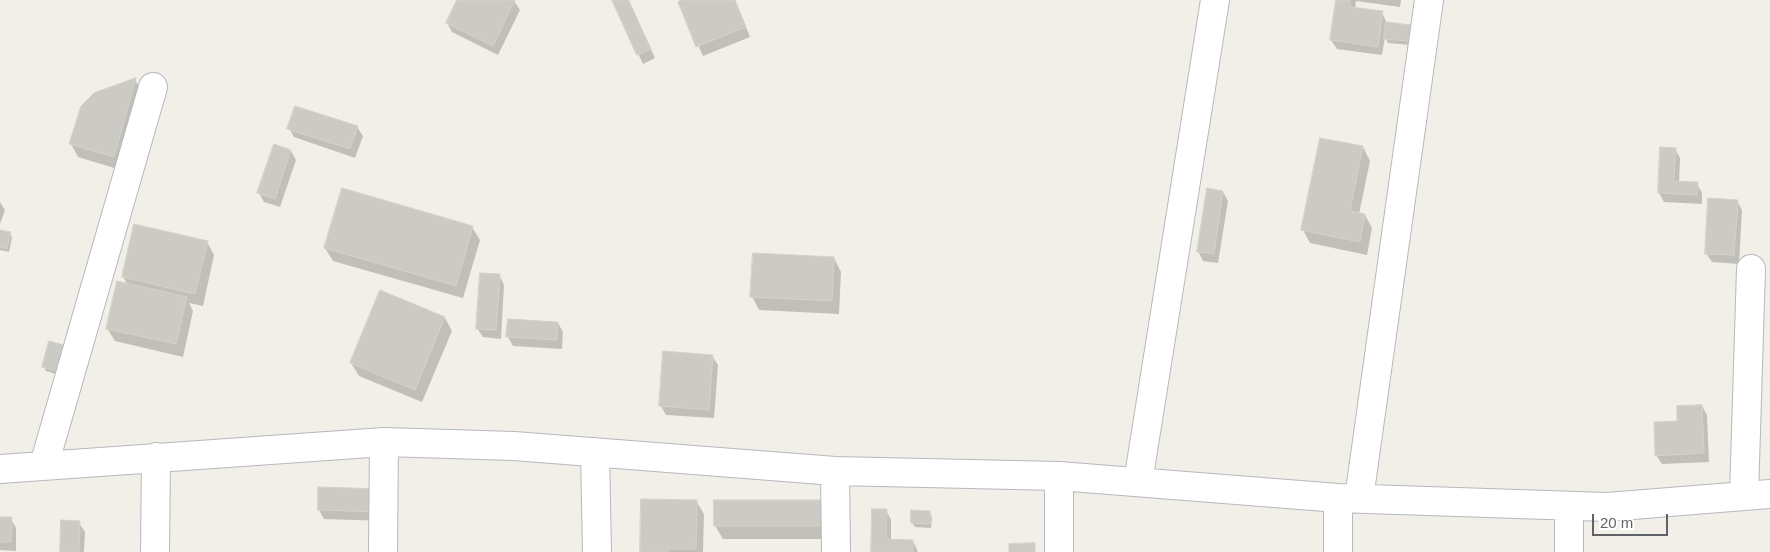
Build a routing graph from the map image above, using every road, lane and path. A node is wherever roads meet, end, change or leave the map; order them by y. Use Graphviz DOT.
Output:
graph roads {
  1 [pos="1215,0"];
  2 [pos="1429,0"];
  3 [pos="152,87"];
  4 [pos="1751,269"];
  5 [pos="384,442"];
  6 [pos="595,452"];
  7 [pos="156,457"];
  8 [pos="44,465"];
  9 [pos="0,469"];
  10 [pos="835,472"];
  11 [pos="1059,476"];
  12 [pos="1138,482"];
  13 [pos="1757,495"];
  14 [pos="1348,498"];
  15 [pos="1569,506"];
  16 [pos="155,552"];
  17 [pos="383,552"];
  18 [pos="597,552"];
  19 [pos="836,552"];
  20 [pos="1059,552"];
  21 [pos="1338,552"];
  22 [pos="1569,552"];
  1 -- 12 [label="street"];
  2 -- 14 [label="street"];
  3 -- 8 [label="street"];
  4 -- 13 [label="street"];
  5 -- 6 [label="street"];
  5 -- 7 [label="street"];
  5 -- 17 [label="street"];
  6 -- 10 [label="street"];
  6 -- 18 [label="street"];
  7 -- 8 [label="street"];
  7 -- 16 [label="street"];
  8 -- 9 [label="street"];
  10 -- 11 [label="street"];
  10 -- 19 [label="street"];
  11 -- 12 [label="street"];
  11 -- 20 [label="street"];
  12 -- 14 [label="street"];
  13 -- 15 [label="street"];
  14 -- 15 [label="street"];
  14 -- 21 [label="street"];
  15 -- 22 [label="street"];
}
